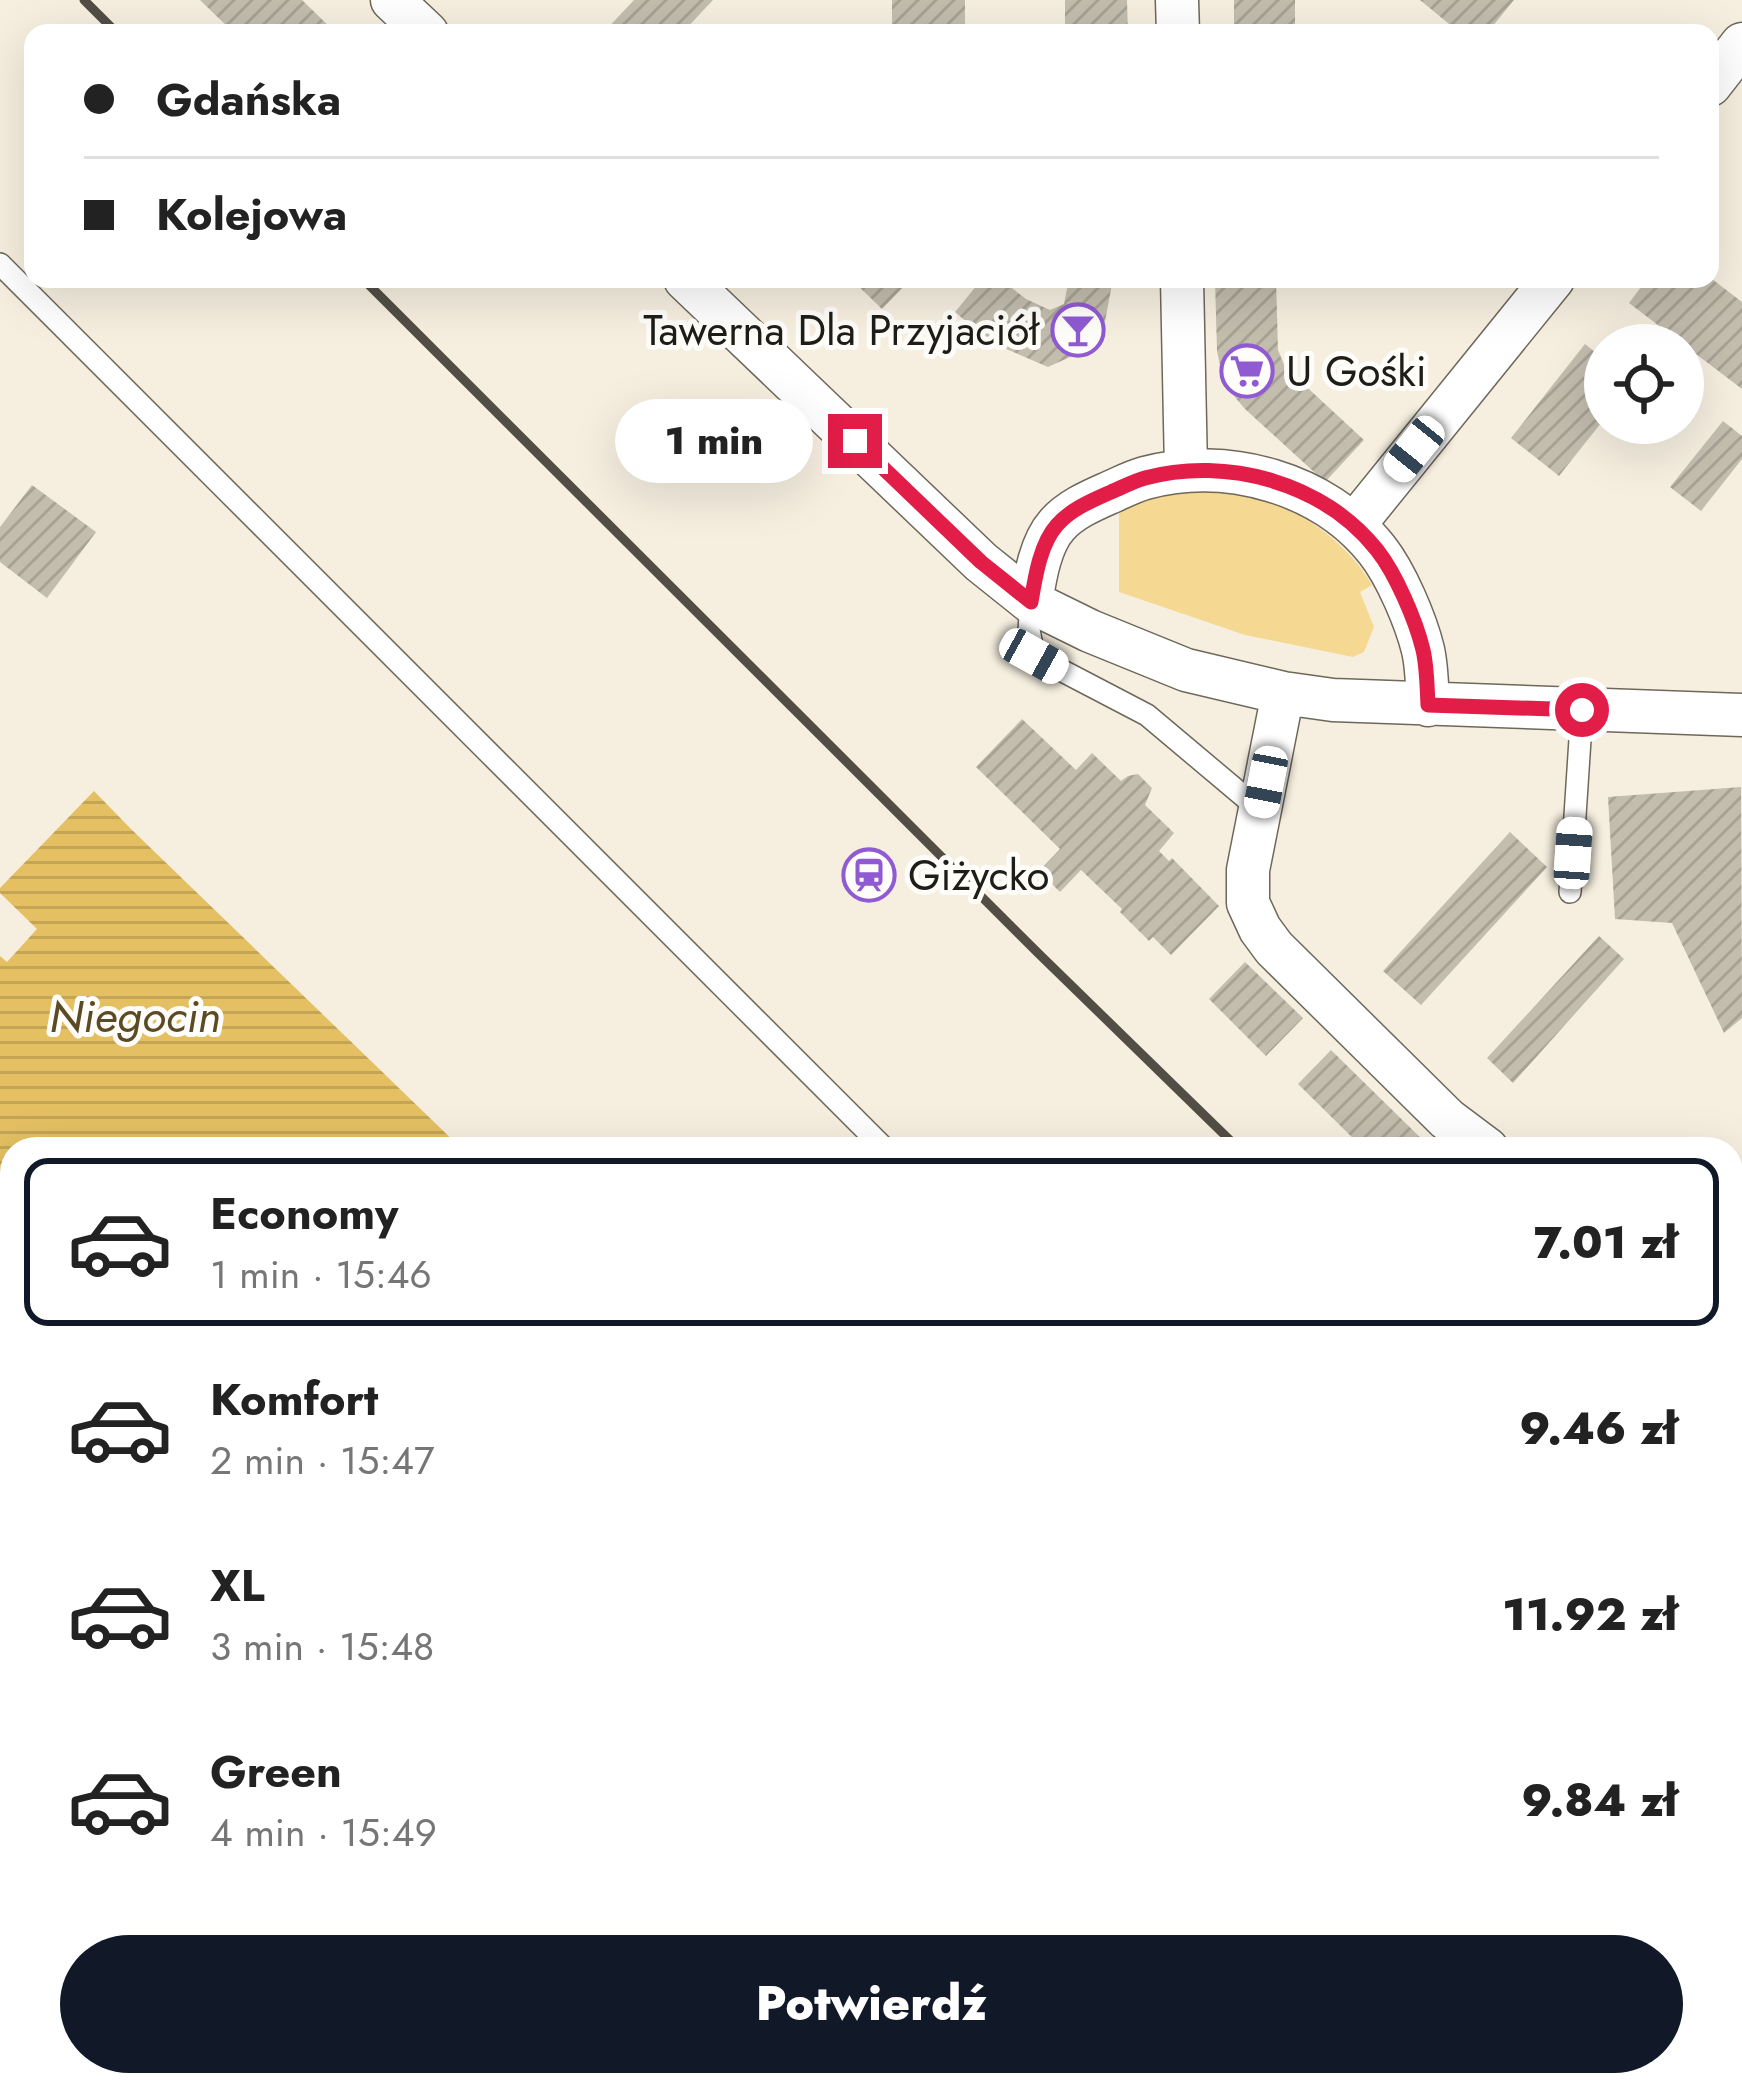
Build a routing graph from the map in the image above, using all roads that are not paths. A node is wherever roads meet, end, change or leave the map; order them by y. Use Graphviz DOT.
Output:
graph roads {
  1 [pos="392,0"];
  2 [pos="417,24"];
  3 [pos="1742,44"];
  4 [pos="1719,73"];
  5 [pos="0,264"];
  6 [pos="24,288"];
  7 [pos="24,288"];
  8 [pos="694,288"];
  9 [pos="1182,288"];
  10 [pos="1545,288"];
  11 [pos="1186,470"];
  12 [pos="1354,525"];
  13 [pos="1031,602"];
  14 [pos="1283,692"];
  15 [pos="1428,705"];
  16 [pos="1582,710"];
  17 [pos="1742,715"];
  18 [pos="1260,810"];
  19 [pos="1570,892"];
  20 [pos="873,1137"];
  21 [pos="1470,1137"];
  1 -- 2 [label="street"];
  3 -- 4 [label="street"];
  5 -- 6 [label="lane"];
  7 -- 20 [label="lane"];
  8 -- 13 [label="street"];
  9 -- 11 [label="street"];
  10 -- 12 [label="street"];
  11 -- 12 [label="street"];
  11 -- 13 [label="street"];
  12 -- 15 [label="street"];
  13 -- 14 [label="street"];
  13 -- 18 [label="lane"];
  14 -- 15 [label="street"];
  14 -- 18 [label="street"];
  15 -- 16 [label="street"];
  16 -- 17 [label="street"];
  16 -- 19 [label="lane"];
  18 -- 21 [label="street"];
}
